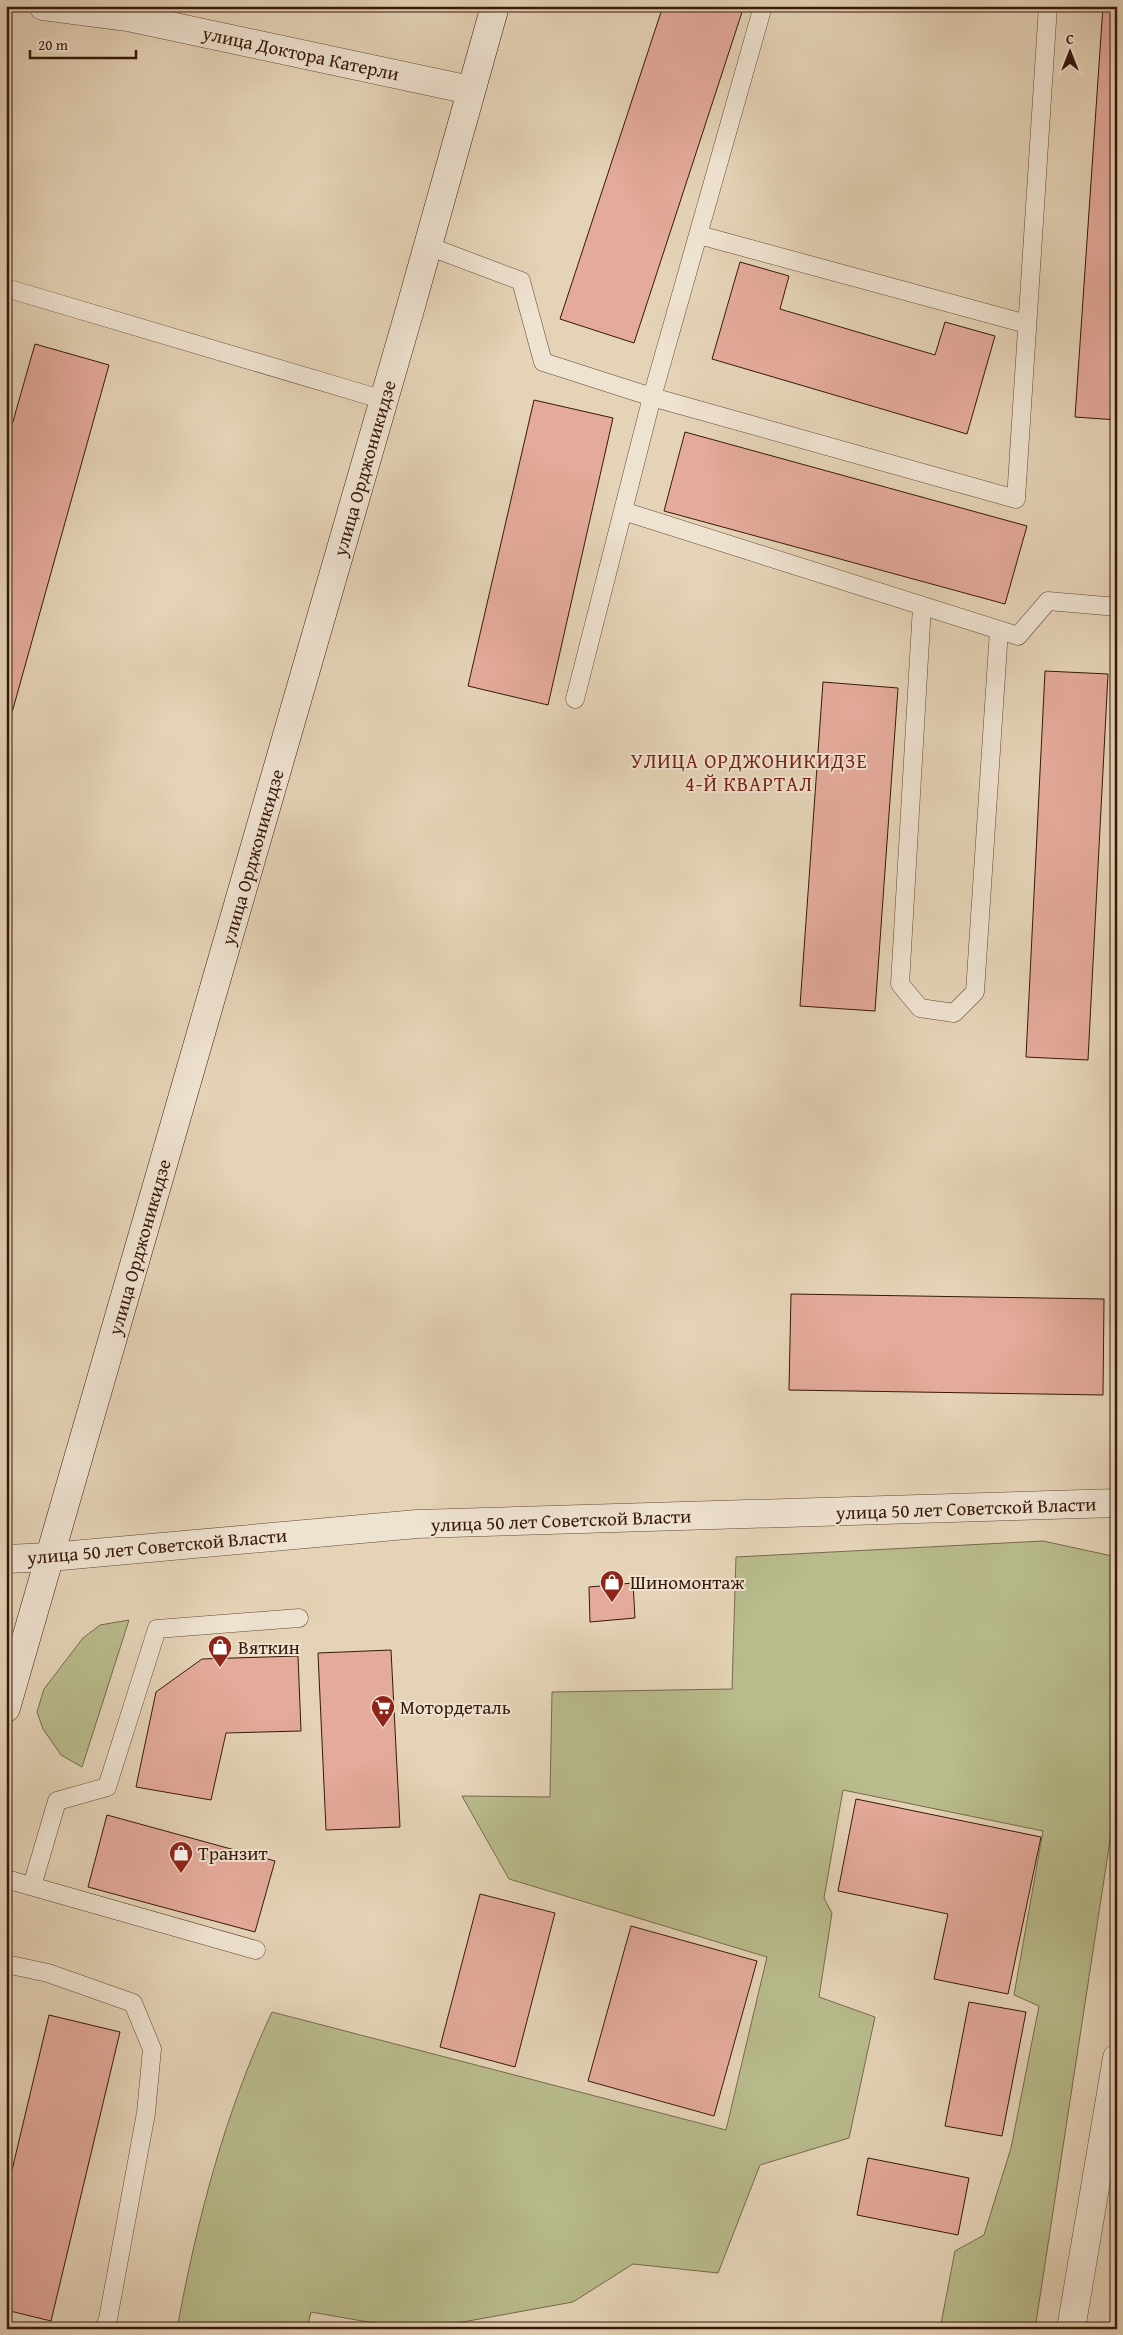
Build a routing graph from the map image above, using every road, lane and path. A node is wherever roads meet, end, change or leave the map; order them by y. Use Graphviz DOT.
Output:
graph roads {
  1 [pos="43,6"];
  2 [pos="495,6"];
  3 [pos="763,6"];
  4 [pos="1048,6"];
  5 [pos="470,90"];
  6 [pos="699,235"];
  7 [pos="428,246"];
  8 [pos="6,288"];
  9 [pos="1027,324"];
  10 [pos="652,397"];
  11 [pos="384,400"];
  12 [pos="623,511"];
  13 [pos="922,606"];
  14 [pos="1117,607"];
  15 [pos="999,630"];
  16 [pos="575,699"];
  17 [pos="1117,1503"];
  18 [pos="50,1557"];
  19 [pos="6,1559"];
  20 [pos="299,1618"];
  21 [pos="6,1708"];
  22 [pos="6,1879"];
  23 [pos="32,1886"];
  24 [pos="256,1950"];
  25 [pos="6,1964"];
  26 [pos="1117,2058"];
  27 [pos="104,2329"];
  28 [pos="1071,2329"];
  1 -- 5 [label="street, улица Доктора Катерли"];
  2 -- 5 [label="street, улица Орджоникидзе"];
  3 -- 6 [label="lane"];
  4 -- 9 [label="lane"];
  5 -- 7 [label="street, улица Орджоникидзе"];
  6 -- 9 [label="lane"];
  6 -- 10 [label="lane"];
  7 -- 10 [label="lane"];
  7 -- 11 [label="street, улица Орджоникидзе"];
  8 -- 11 [label="lane"];
  9 -- 10 [label="lane"];
  10 -- 12 [label="lane"];
  11 -- 18 [label="street, улица Орджоникидзе"];
  12 -- 13 [label="lane"];
  12 -- 16 [label="lane"];
  13 -- 15 [label="lane"];
  13 -- 15 [label="lane"];
  14 -- 15 [label="lane"];
  17 -- 18 [label="street, улица 50 лет Советской Власти"];
  18 -- 19 [label="street, улица 50 лет Советской Власти"];
  18 -- 21 [label="street, улица Орджоникидзе"];
  20 -- 23 [label="lane"];
  22 -- 23 [label="lane"];
  23 -- 24 [label="lane"];
  25 -- 27 [label="lane"];
  26 -- 28 [label="street"];
}
